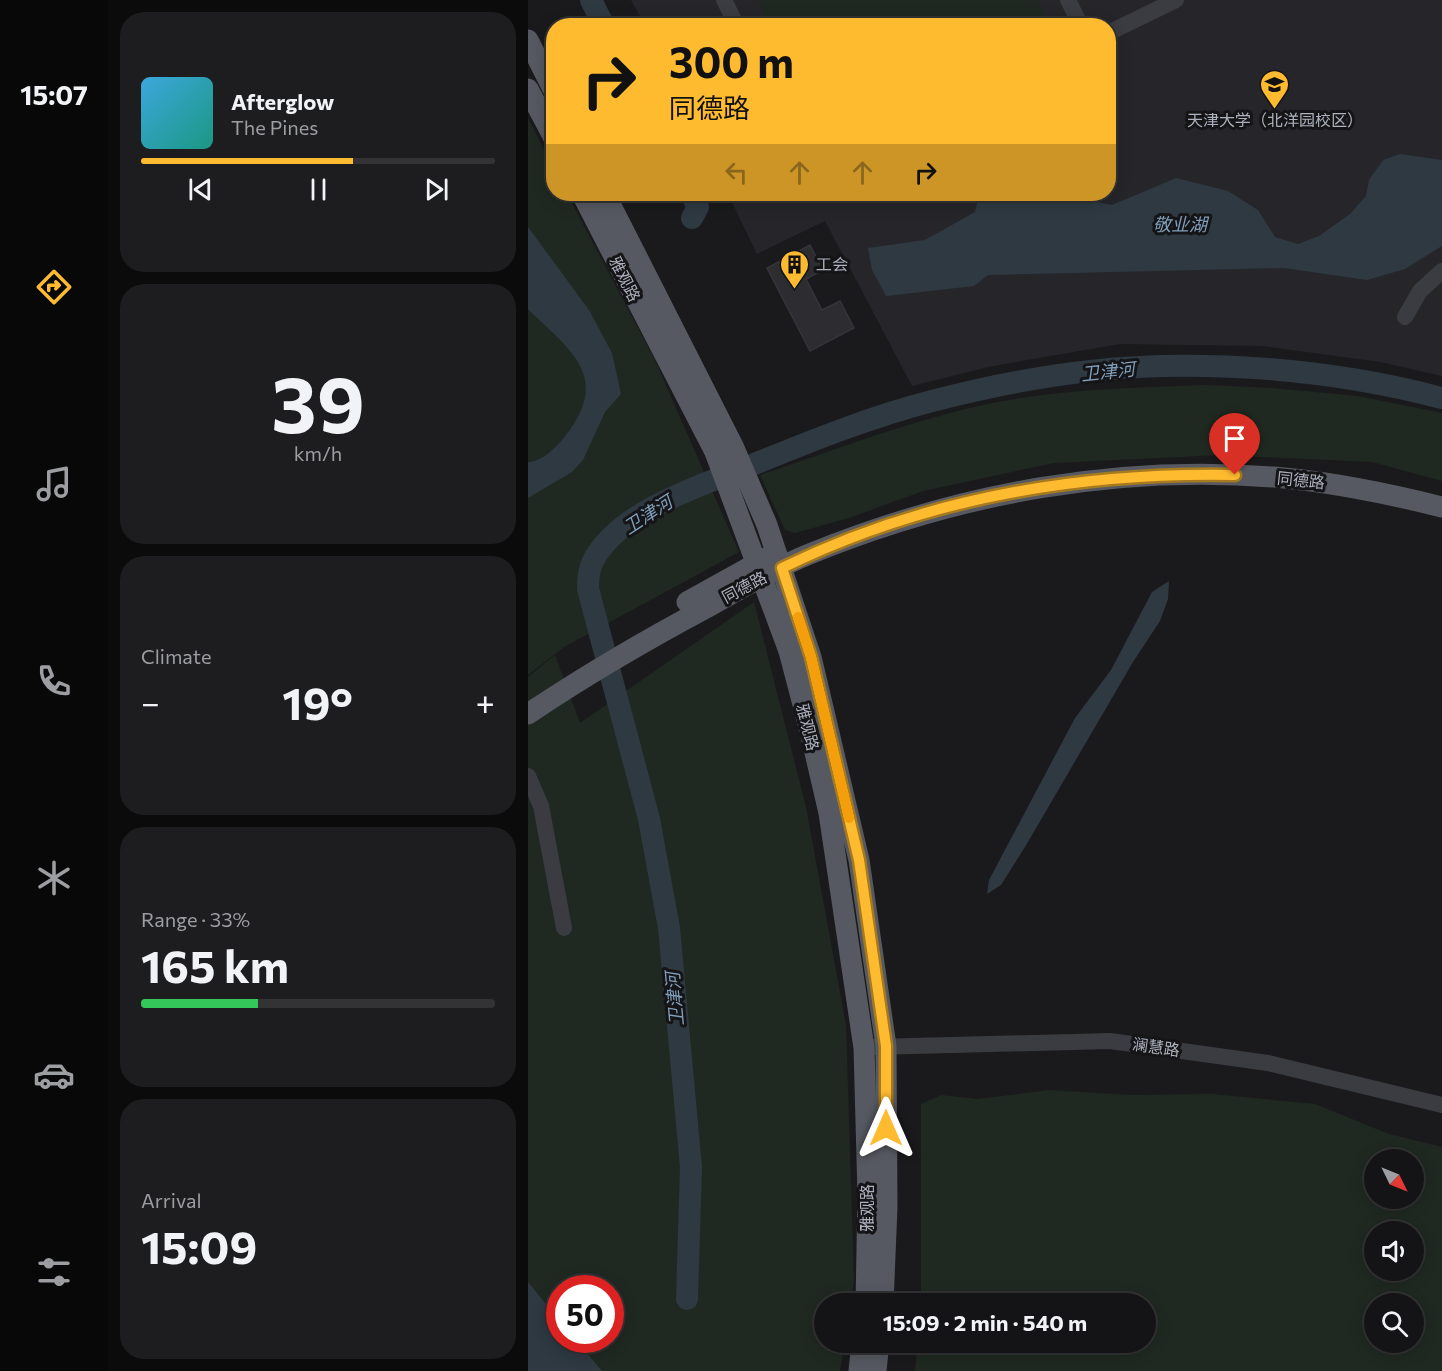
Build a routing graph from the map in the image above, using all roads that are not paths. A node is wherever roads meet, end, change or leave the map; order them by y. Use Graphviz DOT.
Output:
graph roads {
  1 [pos="723,0"];
  2 [pos="1068,0"];
  3 [pos="1176,0"];
  4 [pos="733,18"];
  5 [pos="1077,18"];
  6 [pos="1116,29"];
  7 [pos="528,40"];
  8 [pos="546,75"];
  9 [pos="528,89"];
  10 [pos="546,123"];
  11 [pos="586,201"];
  12 [pos="608,201"];
  13 [pos="1442,271"];
  14 [pos="1405,317"];
  15 [pos="724,449"];
  16 [pos="1442,494"];
  17 [pos="1442,507"];
  18 [pos="770,565"];
  19 [pos="572,677"];
  20 [pos="528,700"];
  21 [pos="528,714"];
  22 [pos="528,776"];
  23 [pos="564,928"];
  24 [pos="886,1046"];
  25 [pos="864,1048"];
  26 [pos="1442,1105"];
  27 [pos="866,1293"];
  28 [pos="883,1293"];
  29 [pos="861,1353"];
  30 [pos="878,1353"];
  31 [pos="859,1371"];
  32 [pos="876,1371"];
  1 -- 4 [label="street"];
  2 -- 5 [label="street"];
  3 -- 6 [label="street"];
  7 -- 8 [label="main road"];
  9 -- 10 [label="main road"];
  11 -- 15 [label="main road, 雅观路"];
  12 -- 15 [label="main road, 雅观路"];
  13 -- 14 [label="street"];
  15 -- 18 [label="main road, 雅观路"];
  15 -- 18 [label="main road, 雅观路"];
  16 -- 18 [label="main road, 同德路"];
  17 -- 18 [label="main road, 同德路"];
  18 -- 19 [label="main road, 同德路"];
  18 -- 24 [label="main road, 雅观路"];
  18 -- 25 [label="main road, 雅观路"];
  19 -- 20 [label="main road, 同德路"];
  19 -- 21 [label="main road, 同德路"];
  22 -- 23 [label="street"];
  24 -- 25 [label="street, 澜慧路"];
  24 -- 26 [label="street, 澜慧路"];
  24 -- 28 [label="main road, 雅观路"];
  25 -- 27 [label="main road, 雅观路"];
  29 -- 31 [label="main road"];
  30 -- 32 [label="main road"];
}
